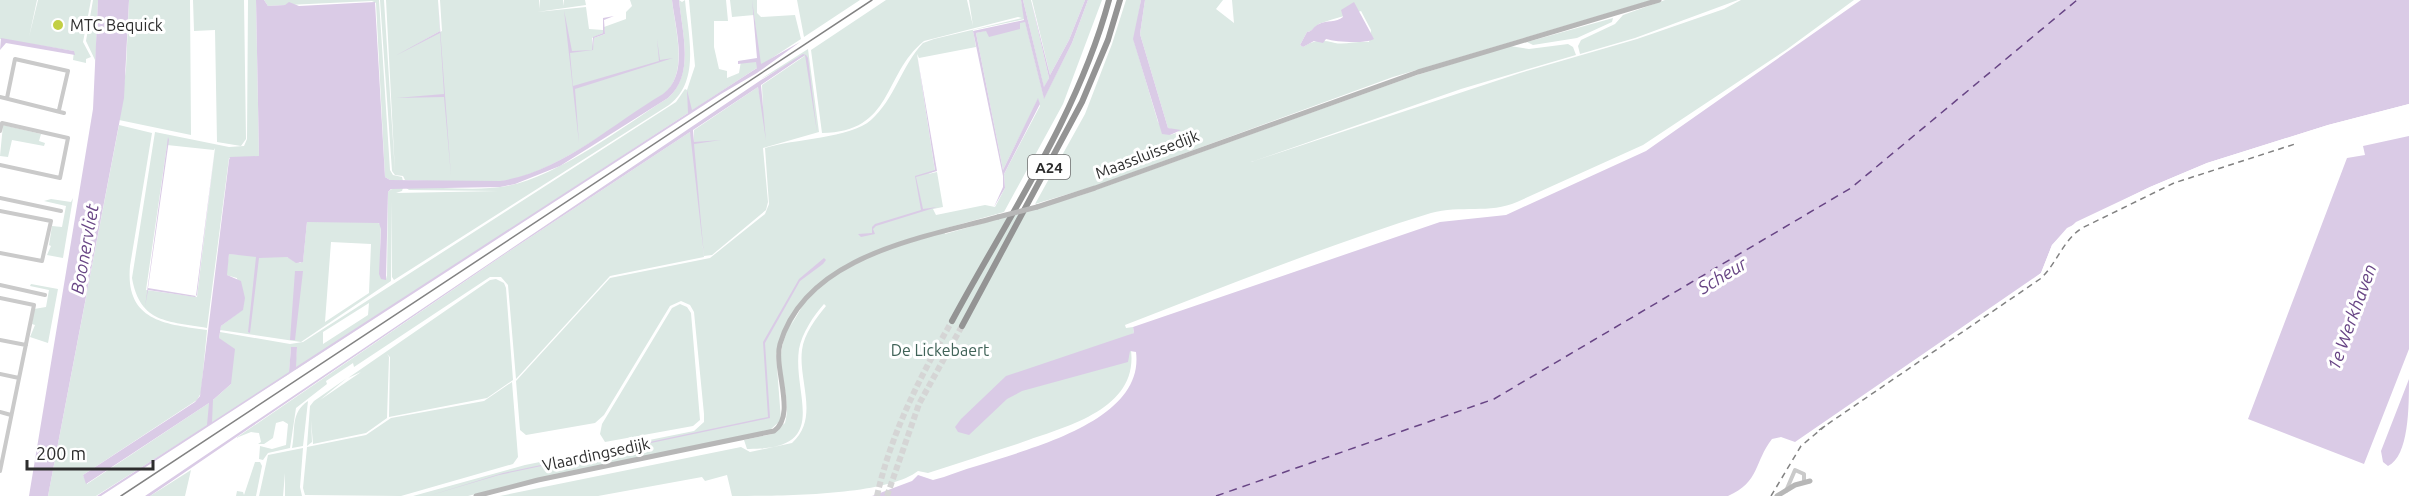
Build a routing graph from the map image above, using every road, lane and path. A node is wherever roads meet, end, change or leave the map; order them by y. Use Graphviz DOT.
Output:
graph roads {
  1 [pos="1109,0"];
  2 [pos="1120,0"];
  3 [pos="1659,0"];
  4 [pos="0,97"];
  5 [pos="7,98"];
  6 [pos="59,110"];
  7 [pos="64,113"];
  8 [pos="0,131"];
  9 [pos="0,165"];
  10 [pos="0,198"];
  11 [pos="0,211"];
  12 [pos="61,211"];
  13 [pos="0,252"];
  14 [pos="0,285"];
  15 [pos="45,295"];
  16 [pos="0,298"];
  17 [pos="952,321"];
  18 [pos="962,326"];
  19 [pos="0,340"];
  20 [pos="26,345"];
  21 [pos="0,374"];
  22 [pos="19,378"];
  23 [pos="0,412"];
  24 [pos="12,415"];
  25 [pos="722,442"];
  26 [pos="0,471"];
  27 [pos="1807,481"];
  28 [pos="1786,491"];
  29 [pos="476,496"];
  30 [pos="1777,496"];
  1 -- 17 [label="highway, A24"];
  2 -- 18 [label="highway, A24"];
  3 -- 25 [label="street, Maassluissedijk, bridge"];
  4 -- 5 [label="street"];
  5 -- 6 [label="street"];
  5 -- 6 [label="street"];
  6 -- 7 [label="street"];
  8 -- 9 [label="street"];
  10 -- 12 [label="street"];
  11 -- 13 [label="street"];
  14 -- 15 [label="street"];
  16 -- 20 [label="street"];
  19 -- 20 [label="street"];
  20 -- 22 [label="street"];
  21 -- 22 [label="street"];
  22 -- 24 [label="street"];
  23 -- 24 [label="street"];
  24 -- 26 [label="street"];
  25 -- 29 [label="street, Vlaardingsedijk"];
  27 -- 28 [label="street"];
  27 -- 28 [label="street"];
  28 -- 30 [label="street"];
}
